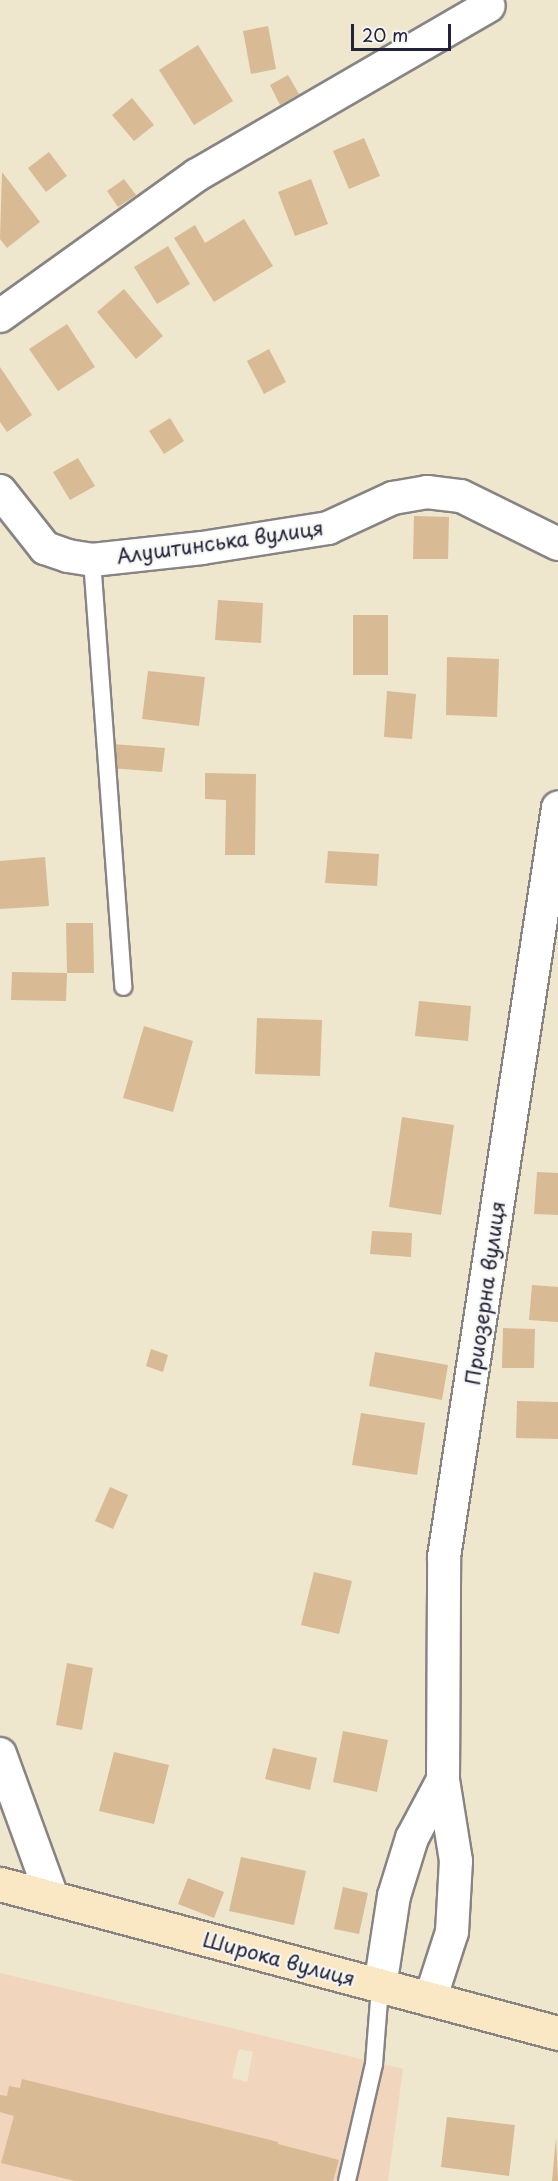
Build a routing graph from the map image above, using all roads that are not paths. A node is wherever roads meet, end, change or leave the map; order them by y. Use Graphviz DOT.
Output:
graph roads {
  1 [pos="489,6"];
  2 [pos="0,316"];
  3 [pos="0,491"];
  4 [pos="558,544"];
  5 [pos="92,560"];
  6 [pos="558,808"];
  7 [pos="123,987"];
  8 [pos="0,1754"];
  9 [pos="443,1780"];
  10 [pos="0,1884"];
  11 [pos="52,1897"];
  12 [pos="380,1987"];
  13 [pos="430,2000"];
  14 [pos="558,2033"];
  15 [pos="347,2181"];
  1 -- 2 [label="street"];
  3 -- 5 [label="street, Алуштинська вулиця"];
  4 -- 5 [label="street, Алуштинська вулиця"];
  5 -- 7 [label="lane"];
  6 -- 9 [label="street, Приозерна вулиця"];
  8 -- 11 [label="street"];
  9 -- 12 [label="street"];
  9 -- 13 [label="street, Приозерна вулиця"];
  10 -- 11 [label="main road, Широка вулиця"];
  11 -- 12 [label="main road, Широка вулиця"];
  12 -- 13 [label="main road, Широка вулиця"];
  12 -- 15 [label="lane"];
  13 -- 14 [label="main road, Широка вулиця"];
}
